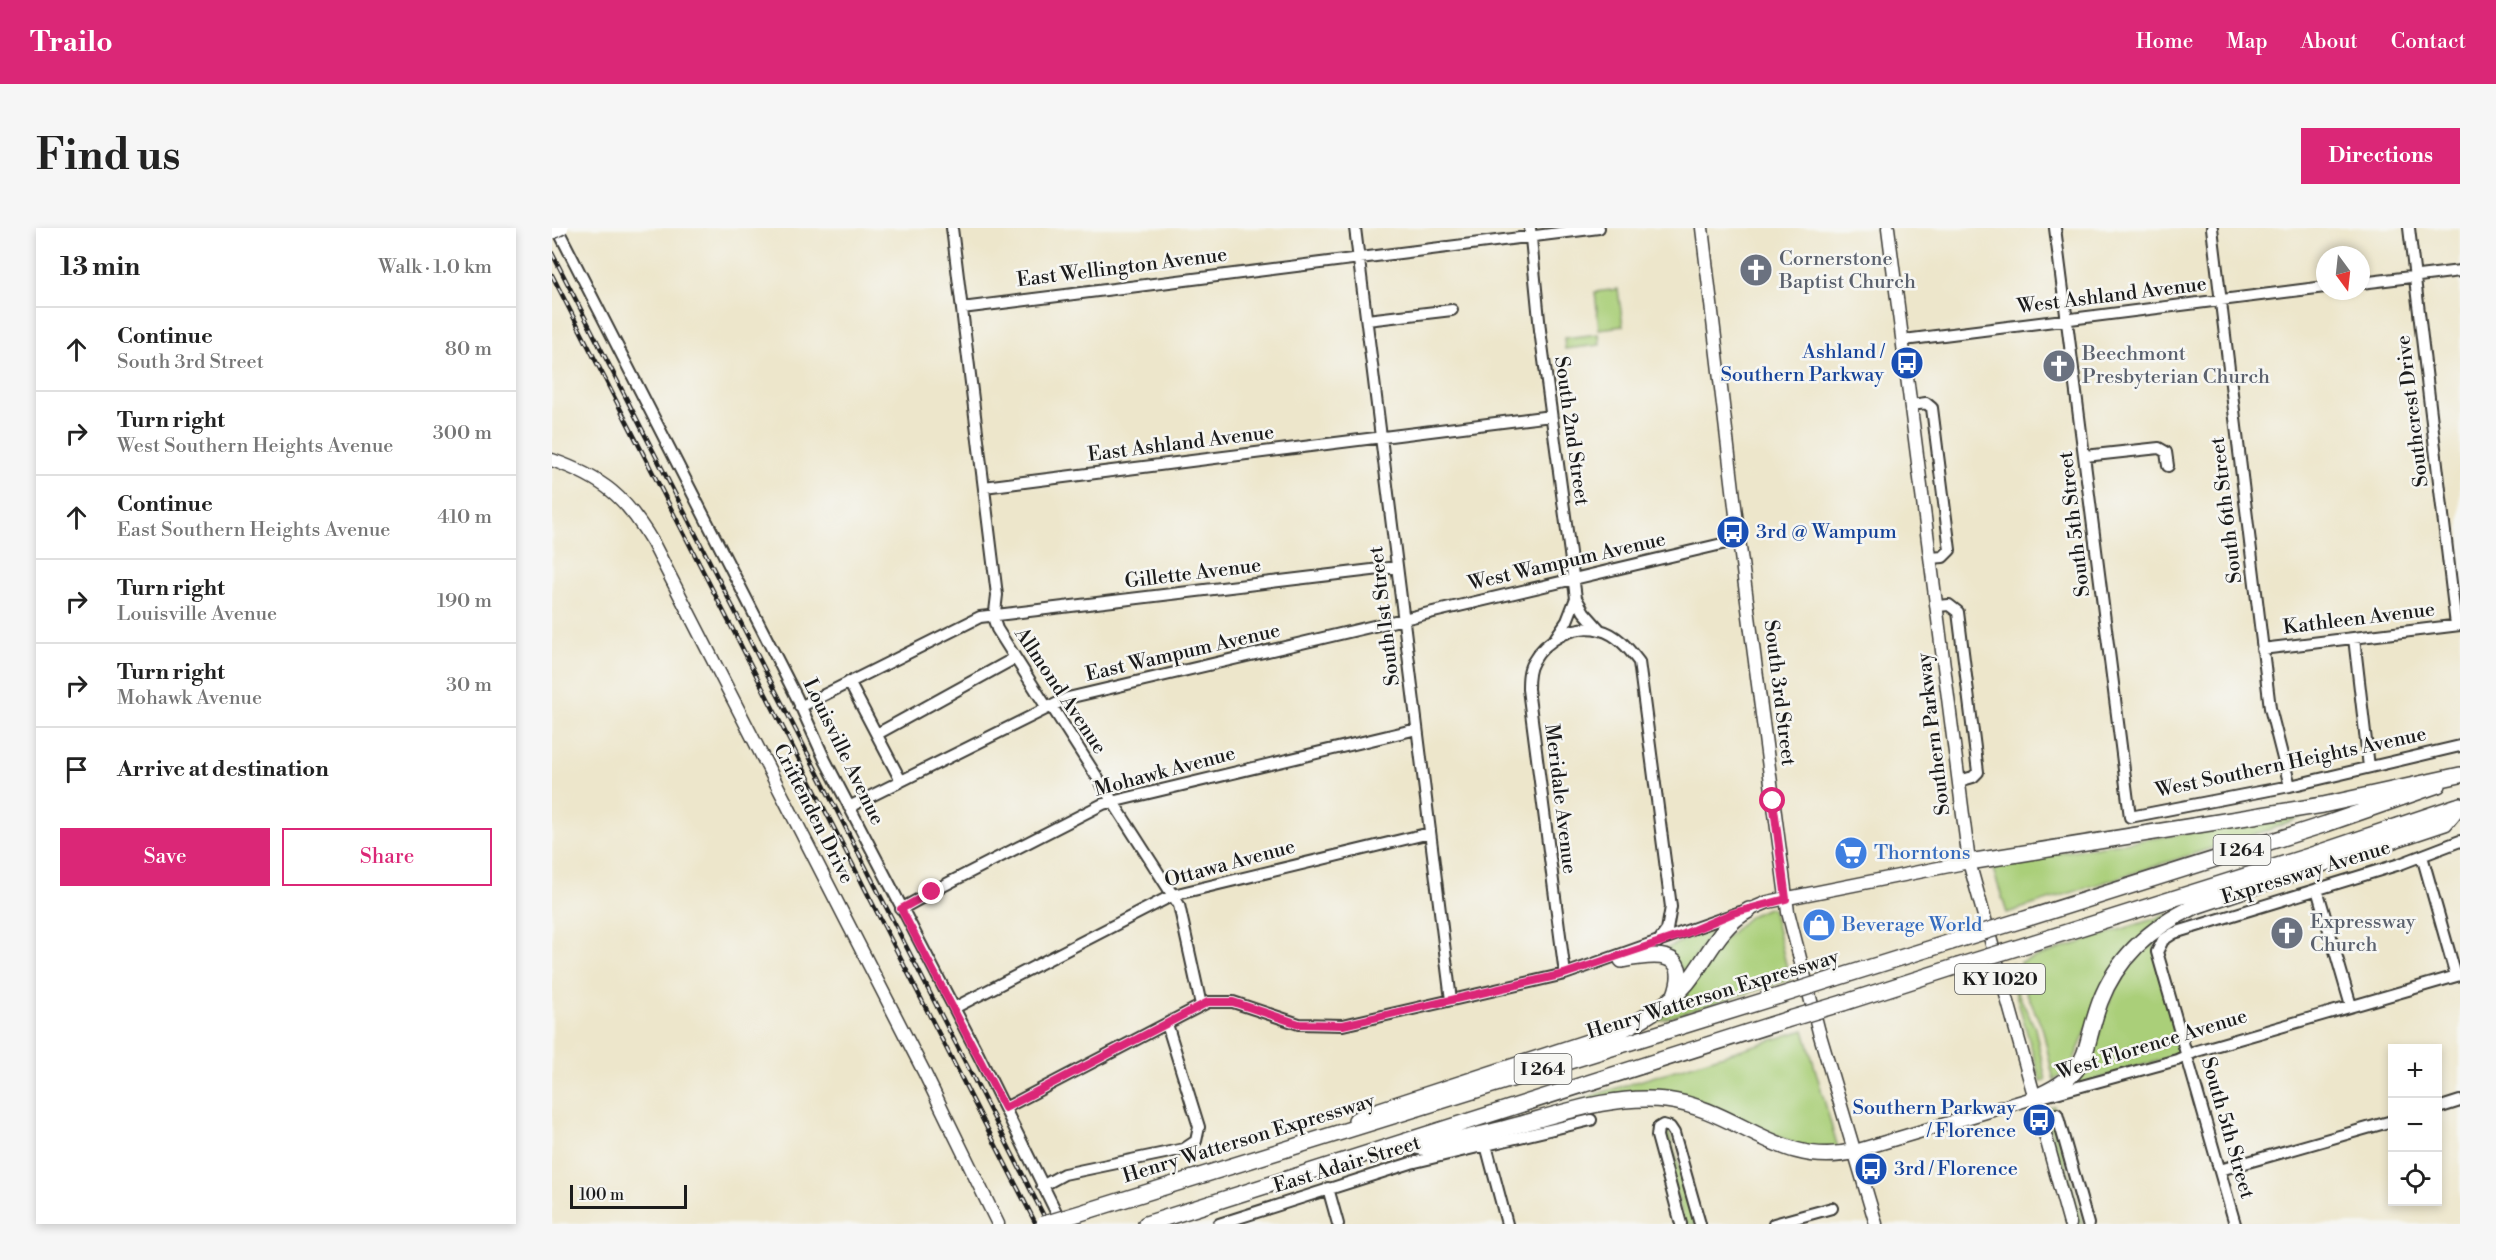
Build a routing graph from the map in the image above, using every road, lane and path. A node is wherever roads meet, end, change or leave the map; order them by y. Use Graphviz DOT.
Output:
graph roads {
  1 [pos="556,228"];
  2 [pos="562,228"];
  3 [pos="952,228"];
  4 [pos="1355,228"];
  5 [pos="1599,228"];
  6 [pos="1702,228"];
  7 [pos="1888,228"];
  8 [pos="2055,228"];
  9 [pos="2212,228"];
  10 [pos="2409,228"];
  11 [pos="1530,232"];
  12 [pos="552,233"];
  13 [pos="1359,257"];
  14 [pos="2460,271"];
  15 [pos="2416,277"];
  16 [pos="2370,282"];
  17 [pos="2316,288"];
  18 [pos="2221,300"];
  19 [pos="962,308"];
  20 [pos="1452,310"];
  21 [pos="1367,320"];
  22 [pos="2067,320"];
  23 [pos="1904,340"];
  24 [pos="1911,405"];
  25 [pos="1551,417"];
  26 [pos="1383,438"];
  27 [pos="2085,456"];
  28 [pos="552,460"];
  29 [pos="2168,466"];
  30 [pos="984,487"];
  31 [pos="1739,540"];
  32 [pos="1931,558"];
  33 [pos="1397,567"];
  34 [pos="1573,580"];
  35 [pos="1576,598"];
  36 [pos="1938,606"];
  37 [pos="994,615"];
  38 [pos="1403,619"];
  39 [pos="2458,625"];
  40 [pos="1600,630"];
  41 [pos="2354,638"];
  42 [pos="1554,639"];
  43 [pos="2262,650"];
  44 [pos="1015,658"];
  45 [pos="849,682"];
  46 [pos="1049,706"];
  47 [pos="800,707"];
  48 [pos="1417,729"];
  49 [pos="877,734"];
  50 [pos="2460,746"];
  51 [pos="2368,767"];
  52 [pos="2460,775"];
  53 [pos="901,781"];
  54 [pos="1959,781"];
  55 [pos="2290,786"];
  56 [pos="1113,801"];
  57 [pos="2460,805"];
  58 [pos="849,807"];
  59 [pos="2130,816"];
  60 [pos="1430,833"];
  61 [pos="2460,841"];
  62 [pos="2422,856"];
  63 [pos="1969,862"];
  64 [pos="2317,889"];
  65 [pos="1173,895"];
  66 [pos="1786,899"];
  67 [pos="1671,907"];
  68 [pos="901,909"];
  69 [pos="1749,910"];
  70 [pos="1676,936"];
  71 [pos="2163,940"];
  72 [pos="1657,943"];
  73 [pos="1622,960"];
  74 [pos="1564,974"];
  75 [pos="2458,975"];
  76 [pos="1675,995"];
  77 [pos="1451,1000"];
  78 [pos="1201,1005"];
  79 [pos="2351,1006"];
  80 [pos="954,1008"];
  81 [pos="1167,1024"];
  82 [pos="2188,1056"];
  83 [pos="2033,1098"];
  84 [pos="2460,1101"];
  85 [pos="2442,1107"];
  86 [pos="1005,1108"];
  87 [pos="2056,1114"];
  88 [pos="1591,1120"];
  89 [pos="2388,1122"];
  90 [pos="1308,1142"];
  91 [pos="1397,1142"];
  92 [pos="1486,1145"];
  93 [pos="1855,1151"];
  94 [pos="2220,1170"];
  95 [pos="1042,1186"];
  96 [pos="1328,1188"];
  97 [pos="1832,1208"];
  98 [pos="1223,1223"];
  99 [pos="998,1224"];
  100 [pos="1044,1224"];
  101 [pos="1062,1224"];
  102 [pos="1146,1224"];
  103 [pos="1338,1224"];
  104 [pos="1507,1224"];
  105 [pos="1681,1224"];
  106 [pos="1700,1224"];
  107 [pos="1774,1224"];
  108 [pos="1876,1224"];
  109 [pos="2070,1224"];
  110 [pos="2088,1224"];
  111 [pos="2235,1224"];
  1 -- 47 [label="street, Louisville Avenue"];
  2 -- 12 [label="main road, bridge"];
  3 -- 19 [label="street, Allmond Avenue"];
  4 -- 13 [label="street, South 1st Street"];
  5 -- 11 [label="street, East Wellington Avenue"];
  6 -- 31 [label="main road, South 3rd Street"];
  7 -- 23 [label="main road, Southern Parkway / KY 1020"];
  8 -- 22 [label="street, South 5th Street"];
  9 -- 18 [label="street, South 6th Street"];
  10 -- 15 [label="street, Southcrest Drive"];
  11 -- 13 [label="street, East Wellington Avenue"];
  11 -- 25 [label="street, South 2nd Street"];
  13 -- 19 [label="street, East Wellington Avenue"];
  13 -- 21 [label="street, South 1st Street"];
  14 -- 15 [label="street"];
  15 -- 16 [label="street"];
  15 -- 39 [label="street, Southcrest Drive"];
  17 -- 18 [label="street, West Ashland Avenue"];
  18 -- 22 [label="street, West Ashland Avenue"];
  18 -- 43 [label="street, South 6th Street"];
  19 -- 30 [label="street, Allmond Avenue"];
  20 -- 21 [label="street"];
  21 -- 26 [label="street, South 1st Street"];
  22 -- 23 [label="street, West Ashland Avenue"];
  22 -- 27 [label="street, South 5th Street"];
  23 -- 24 [label="main road, Southern Parkway / KY 1020"];
  24 -- 32 [label="main road, Southern Parkway / KY 1020"];
  24 -- 32 [label="street"];
  25 -- 26 [label="street"];
  25 -- 34 [label="street, South 2nd Street"];
  26 -- 30 [label="street, East Ashland Avenue"];
  26 -- 33 [label="street, South 1st Street"];
  27 -- 29 [label="street"];
  27 -- 59 [label="street, South 5th Street"];
  28 -- 99 [label="main road, Crittenden Drive"];
  30 -- 37 [label="street, Allmond Avenue"];
  31 -- 34 [label="street, West Wampum Avenue"];
  31 -- 66 [label="main road, South 3rd Street"];
  32 -- 36 [label="main road, Southern Parkway / KY 1020"];
  33 -- 37 [label="street, Gillette Avenue"];
  33 -- 38 [label="street, South 1st Street"];
  34 -- 35 [label="street, South 2nd Street"];
  34 -- 38 [label="street, West Wampum Avenue"];
  35 -- 40 [label="street, South 2nd Street"];
  35 -- 42 [label="street, Meridale Avenue"];
  36 -- 54 [label="main road, Southern Parkway / KY 1020"];
  36 -- 54 [label="street"];
  37 -- 44 [label="street, Allmond Avenue"];
  37 -- 45 [label="street, Gillette Avenue"];
  38 -- 46 [label="street, East Wampum Avenue"];
  38 -- 48 [label="street, South 1st Street"];
  39 -- 41 [label="street, Kathleen Avenue"];
  40 -- 42 [label="street, Meridale Avenue"];
  40 -- 67 [label="street, South 2nd Street"];
  41 -- 43 [label="street, Kathleen Avenue"];
  41 -- 51 [label="street"];
  42 -- 74 [label="street, Meridale Avenue"];
  43 -- 55 [label="street, South 6th Street"];
  44 -- 46 [label="street, Allmond Avenue"];
  44 -- 49 [label="street"];
  45 -- 47 [label="street, Gillette Avenue"];
  45 -- 49 [label="street"];
  46 -- 53 [label="street, East Wampum Avenue"];
  46 -- 56 [label="street, Allmond Avenue"];
  47 -- 58 [label="street, Louisville Avenue"];
  48 -- 56 [label="street, Mohawk Avenue"];
  48 -- 60 [label="street, South 1st Street"];
  49 -- 53 [label="street"];
  50 -- 51 [label="street, West Southern Heights Avenue"];
  51 -- 55 [label="street, West Southern Heights Avenue"];
  52 -- 63 [label="highway"];
  52 -- 90 [label="highway, Henry Watterson Expressway / I 264, bridge"];
  53 -- 58 [label="street, East Wampum Avenue"];
  54 -- 63 [label="main road, Southern Parkway / KY 1020"];
  55 -- 59 [label="street, West Southern Heights Avenue"];
  56 -- 65 [label="street, Allmond Avenue"];
  56 -- 68 [label="street, Mohawk Avenue"];
  57 -- 83 [label="highway"];
  57 -- 91 [label="highway, I 264, bridge"];
  58 -- 68 [label="street, Louisville Avenue"];
  60 -- 65 [label="street, Ottawa Avenue"];
  60 -- 77 [label="street, South 1st Street"];
  61 -- 62 [label="street, Expressway Avenue"];
  62 -- 64 [label="street, Expressway Avenue"];
  62 -- 75 [label="street"];
  63 -- 66 [label="main road"];
  63 -- 83 [label="main road, Southern Parkway / KY 1020"];
  64 -- 71 [label="street, Expressway Avenue"];
  64 -- 79 [label="street"];
  65 -- 78 [label="street, Allmond Avenue"];
  65 -- 80 [label="street, Ottawa Avenue"];
  66 -- 69 [label="main road"];
  66 -- 93 [label="main road, South 3rd Street"];
  67 -- 70 [label="street, South 2nd Street"];
  67 -- 72 [label="street, South 2nd Street"];
  68 -- 80 [label="street, Louisville Avenue"];
  69 -- 70 [label="street"];
  69 -- 76 [label="highway"];
  70 -- 72 [label="street"];
  70 -- 73 [label="street"];
  71 -- 82 [label="street, South 5th Street"];
  72 -- 74 [label="street"];
  73 -- 74 [label="street"];
  73 -- 76 [label="highway"];
  74 -- 77 [label="street"];
  75 -- 79 [label="street, West Florence Avenue"];
  76 -- 90 [label="highway"];
  77 -- 78 [label="street"];
  78 -- 81 [label="street"];
  79 -- 82 [label="street, West Florence Avenue"];
  80 -- 86 [label="street, Louisville Avenue"];
  81 -- 86 [label="street"];
  81 -- 95 [label="street"];
  82 -- 83 [label="street, West Florence Avenue"];
  82 -- 94 [label="street, South 5th Street"];
  83 -- 93 [label="main road, West Florence Avenue"];
  83 -- 109 [label="main road, Southern Parkway / KY 1020"];
  84 -- 85 [label="street"];
  86 -- 95 [label="street, Louisville Avenue"];
  87 -- 110 [label="street"];
  88 -- 92 [label="street, East Adair Street"];
  89 -- 94 [label="street"];
  90 -- 100 [label="highway, Henry Watterson Expressway / I 264, bridge"];
  91 -- 93 [label="highway"];
  91 -- 102 [label="highway, I 264"];
  92 -- 96 [label="street, East Adair Street"];
  92 -- 104 [label="street"];
  93 -- 108 [label="main road, South 3rd Street"];
  94 -- 111 [label="street, South 5th Street"];
  95 -- 101 [label="street, Louisville Avenue"];
  96 -- 98 [label="street, East Adair Street"];
  96 -- 103 [label="street"];
  97 -- 107 [label="street"];
  105 -- 106 [label="street"];
}
